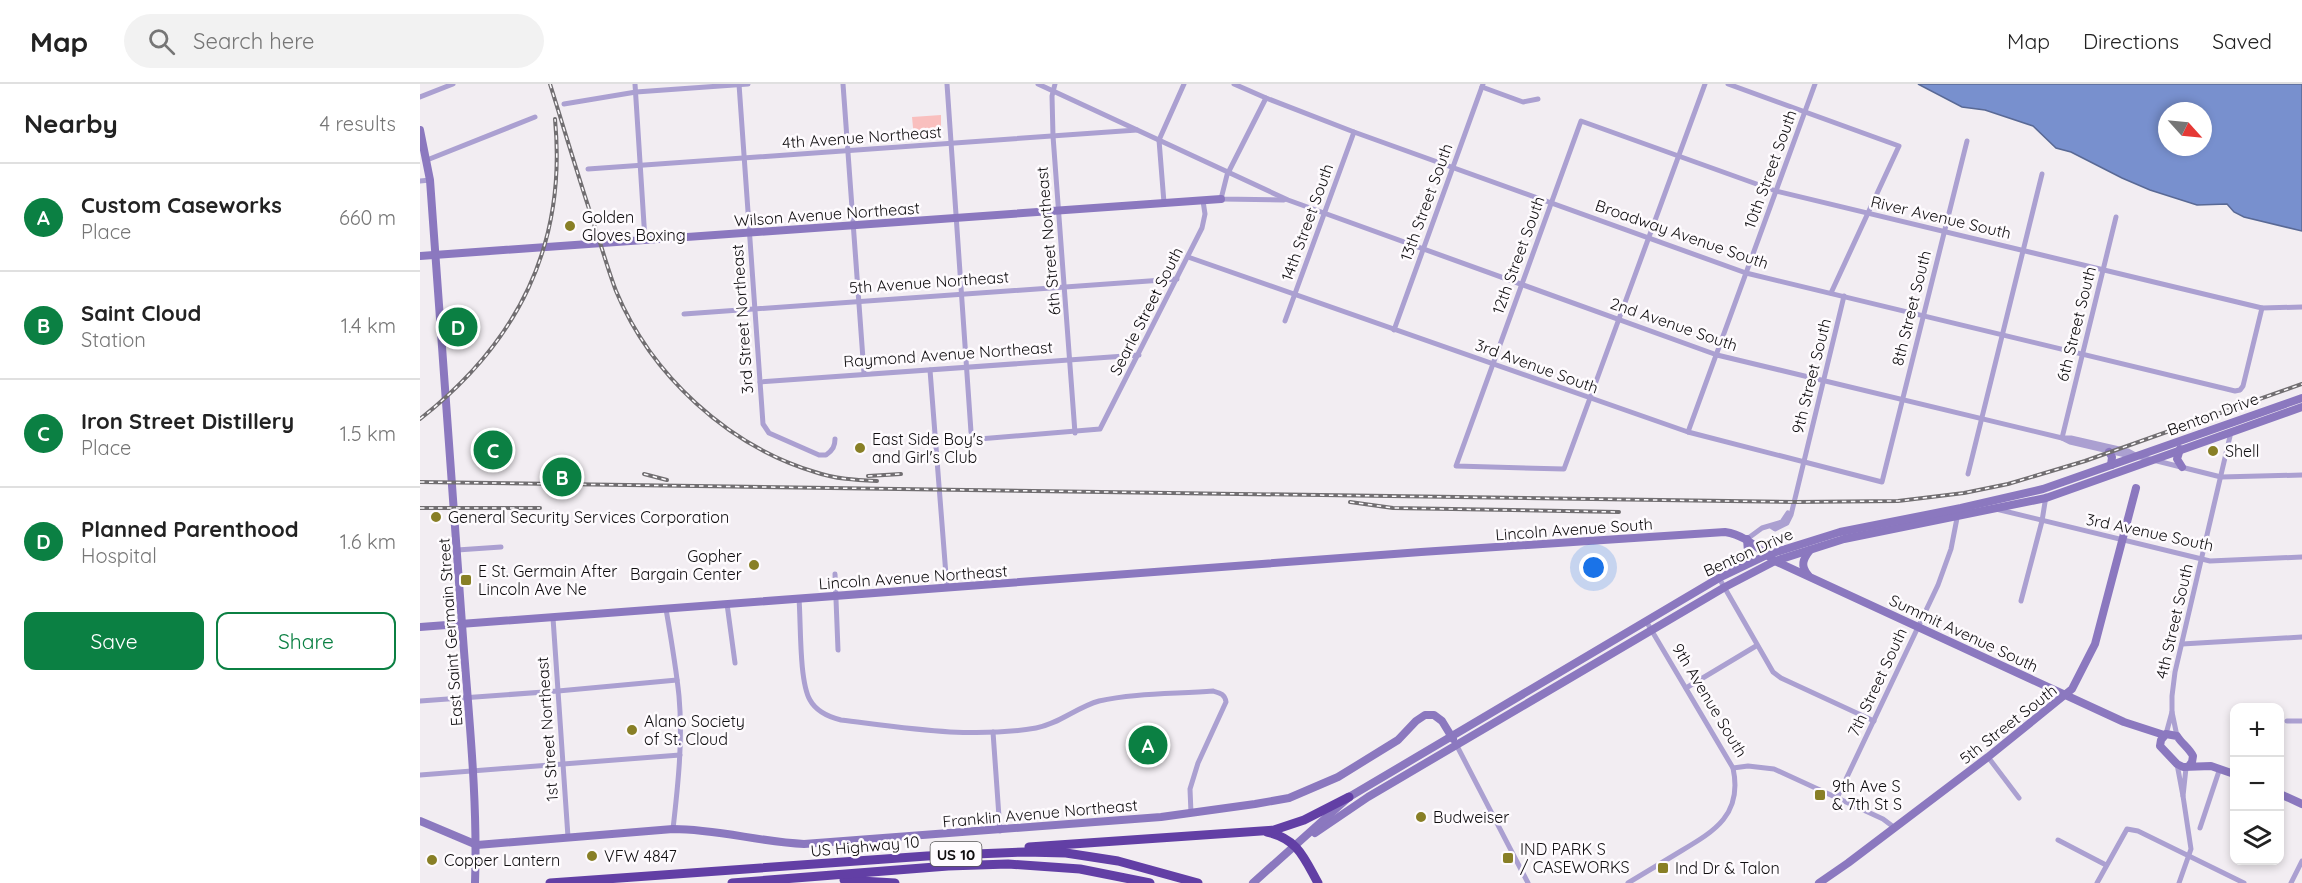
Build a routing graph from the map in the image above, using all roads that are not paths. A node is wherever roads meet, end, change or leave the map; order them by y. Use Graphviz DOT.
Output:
graph roads {
  1 [pos="453,84"];
  2 [pos="635,84"];
  3 [pos="739,84"];
  4 [pos="748,84"];
  5 [pos="843,84"];
  6 [pos="946,84"];
  7 [pos="1038,84"];
  8 [pos="1184,84"];
  9 [pos="1234,84"];
  10 [pos="1705,84"];
  11 [pos="1728,84"];
  12 [pos="1815,84"];
  13 [pos="1483,85"];
  14 [pos="1054,87"];
  15 [pos="636,92"];
  16 [pos="420,97"];
  17 [pos="1266,99"];
  18 [pos="1538,99"];
  19 [pos="564,104"];
  20 [pos="1805,112"];
  21 [pos="535,117"];
  22 [pos="1581,121"];
  23 [pos="420,130"];
  24 [pos="1137,130"];
  25 [pos="1354,132"];
  26 [pos="1053,136"];
  27 [pos="1159,140"];
  28 [pos="1967,141"];
  29 [pos="950,144"];
  30 [pos="848,151"];
  31 [pos="1678,156"];
  32 [pos="744,158"];
  33 [pos="427,160"];
  34 [pos="640,165"];
  35 [pos="1453,167"];
  36 [pos="588,169"];
  37 [pos="1229,171"];
  38 [pos="2042,174"];
  39 [pos="430,180"];
  40 [pos="420,181"];
  41 [pos="1776,191"];
  42 [pos="1221,199"];
  43 [pos="1287,200"];
  44 [pos="1203,201"];
  45 [pos="1164,203"];
  46 [pos="1551,203"];
  47 [pos="1059,212"];
  48 [pos="1325,213"];
  49 [pos="1868,214"];
  50 [pos="2116,217"];
  51 [pos="956,219"];
  52 [pos="853,225"];
  53 [pos="1944,232"];
  54 [pos="750,233"];
  55 [pos="1649,238"];
  56 [pos="645,240"];
  57 [pos="1423,249"];
  58 [pos="2023,251"];
  59 [pos="435,255"];
  60 [pos="420,256"];
  61 [pos="1188,256"];
  62 [pos="2103,269"];
  63 [pos="1746,273"];
  64 [pos="1177,279"];
  65 [pos="1522,285"];
  66 [pos="1065,286"];
  67 [pos="1831,293"];
  68 [pos="961,294"];
  69 [pos="1295,295"];
  70 [pos="1844,296"];
  71 [pos="858,300"];
  72 [pos="2302,307"];
  73 [pos="755,308"];
  74 [pos="2262,308"];
  75 [pos="684,314"];
  76 [pos="1923,316"];
  77 [pos="1619,320"];
  78 [pos="1285,321"];
  79 [pos="1394,330"];
  80 [pos="2003,335"];
  81 [pos="2082,354"];
  82 [pos="1139,355"];
  83 [pos="1717,355"];
  84 [pos="1071,359"];
  85 [pos="1492,364"];
  86 [pos="967,367"];
  87 [pos="930,370"];
  88 [pos="864,373"];
  89 [pos="1823,380"];
  90 [pos="760,382"];
  91 [pos="2302,398"];
  92 [pos="1590,399"];
  93 [pos="1903,399"];
  94 [pos="2302,407"];
  95 [pos="1982,419"];
  96 [pos="1688,432"];
  97 [pos="2230,432"];
  98 [pos="1075,433"];
  99 [pos="2062,438"];
  100 [pos="835,439"];
  101 [pos="2180,449"];
  102 [pos="2109,452"];
  103 [pos="2137,456"];
  104 [pos="2152,460"];
  105 [pos="1804,463"];
  106 [pos="2111,465"];
  107 [pos="2182,467"];
  108 [pos="1968,474"];
  109 [pos="2302,475"];
  110 [pos="2221,477"];
  111 [pos="1882,482"];
  112 [pos="2136,488"];
  113 [pos="2043,489"];
  114 [pos="2046,498"];
  115 [pos="1996,509"];
  116 [pos="1958,513"];
  117 [pos="2042,521"];
  118 [pos="1748,539"];
  119 [pos="2121,541"];
  120 [pos="501,548"];
  121 [pos="457,550"];
  122 [pos="1810,550"];
  123 [pos="1767,555"];
  124 [pos="1366,556"];
  125 [pos="2302,557"];
  126 [pos="2203,559"];
  127 [pos="1775,561"];
  128 [pos="1734,571"];
  129 [pos="835,574"];
  130 [pos="1809,577"];
  131 [pos="1719,578"];
  132 [pos="1725,587"];
  133 [pos="947,588"];
  134 [pos="836,596"];
  135 [pos="799,599"];
  136 [pos="2021,601"];
  137 [pos="727,604"];
  138 [pos="666,609"];
  139 [pos="552,618"];
  140 [pos="1646,621"];
  141 [pos="462,624"];
  142 [pos="420,627"];
  143 [pos="1918,627"];
  144 [pos="1652,630"];
  145 [pos="2302,638"];
  146 [pos="2182,644"];
  147 [pos="1756,646"];
  148 [pos="838,650"];
  149 [pos="735,663"];
  150 [pos="677,680"];
  151 [pos="1686,688"];
  152 [pos="558,691"];
  153 [pos="2066,695"];
  154 [pos="468,697"];
  155 [pos="420,701"];
  156 [pos="2172,712"];
  157 [pos="2287,721"];
  158 [pos="2302,721"];
  159 [pos="1874,722"];
  160 [pos="2142,729"];
  161 [pos="993,732"];
  162 [pos="2165,735"];
  163 [pos="1451,736"];
  164 [pos="2177,736"];
  165 [pos="1457,746"];
  166 [pos="2160,746"];
  167 [pos="680,755"];
  168 [pos="2193,756"];
  169 [pos="1988,757"];
  170 [pos="562,764"];
  171 [pos="2176,764"];
  172 [pos="2211,766"];
  173 [pos="2187,767"];
  174 [pos="1733,768"];
  175 [pos="2220,768"];
  176 [pos="473,771"];
  177 [pos="2230,772"];
  178 [pos="420,775"];
  179 [pos="2183,796"];
  180 [pos="2284,796"];
  181 [pos="1349,797"];
  182 [pos="1837,798"];
  183 [pos="2019,798"];
  184 [pos="2302,804"];
  185 [pos="1191,813"];
  186 [pos="420,821"];
  187 [pos="1894,828"];
  188 [pos="2200,828"];
  189 [pos="673,830"];
  190 [pos="1255,830"];
  191 [pos="1000,831"];
  192 [pos="568,837"];
  193 [pos="2058,840"];
  194 [pos="477,845"];
  195 [pos="1296,846"];
  196 [pos="963,853"];
  197 [pos="2190,857"];
  198 [pos="2302,861"];
  199 [pos="2106,865"];
  200 [pos="764,881"];
  201 [pos="475,883"];
  202 [pos="550,883"];
  203 [pos="732,883"];
  204 [pos="895,883"];
  205 [pos="1150,883"];
  206 [pos="1198,883"];
  207 [pos="1253,883"];
  208 [pos="1318,883"];
  209 [pos="1528,883"];
  210 [pos="1628,883"];
  211 [pos="1819,883"];
  212 [pos="2097,883"];
  213 [pos="2179,883"];
  214 [pos="2244,883"];
  215 [pos="2291,883"];
  1 -- 16 [label="street"];
  2 -- 15 [label="street"];
  3 -- 4 [label="street"];
  3 -- 15 [label="street"];
  3 -- 32 [label="street, 3rd Street Northeast"];
  5 -- 30 [label="street"];
  6 -- 29 [label="street"];
  7 -- 14 [label="street, 2nd Avenue South"];
  8 -- 27 [label="street"];
  9 -- 17 [label="street, Broadway Avenue South"];
  10 -- 31 [label="street"];
  11 -- 20 [label="street"];
  12 -- 20 [label="street, 10th Street South"];
  13 -- 18 [label="street"];
  13 -- 35 [label="street, 13th Street South"];
  14 -- 24 [label="street, 2nd Avenue South"];
  14 -- 26 [label="street, 6th Street Northeast"];
  15 -- 19 [label="street"];
  15 -- 34 [label="street"];
  17 -- 25 [label="street, Broadway Avenue South"];
  17 -- 37 [label="street"];
  20 -- 41 [label="street, 10th Street South"];
  20 -- 49 [label="street"];
  21 -- 33 [label="street"];
  22 -- 31 [label="street, River Avenue South"];
  22 -- 46 [label="street, 12th Street South"];
  23 -- 33 [label="street, East Saint Germain Street"];
  24 -- 26 [label="street, 4th Avenue Northeast"];
  24 -- 27 [label="street, 2nd Avenue South"];
  25 -- 35 [label="street, Broadway Avenue South"];
  25 -- 48 [label="street, 14th Street South"];
  26 -- 29 [label="street, 4th Avenue Northeast"];
  26 -- 47 [label="street, 6th Street Northeast"];
  27 -- 37 [label="street, 2nd Avenue South"];
  27 -- 45 [label="street"];
  28 -- 53 [label="street, 8th Street South"];
  29 -- 30 [label="street, 4th Avenue Northeast"];
  29 -- 51 [label="street"];
  30 -- 32 [label="street, 4th Avenue Northeast"];
  30 -- 52 [label="street"];
  31 -- 41 [label="street, River Avenue South"];
  31 -- 55 [label="street"];
  32 -- 34 [label="street, 4th Avenue Northeast"];
  32 -- 54 [label="street, 3rd Street Northeast"];
  33 -- 39 [label="street, East Saint Germain Street"];
  34 -- 36 [label="street, 4th Avenue Northeast"];
  34 -- 56 [label="street"];
  35 -- 46 [label="street, Broadway Avenue South"];
  35 -- 57 [label="street, 13th Street South"];
  37 -- 42 [label="street"];
  37 -- 43 [label="street, 2nd Avenue South"];
  38 -- 58 [label="street"];
  39 -- 40 [label="street"];
  39 -- 59 [label="street, East Saint Germain Street"];
  41 -- 49 [label="street, River Avenue South"];
  41 -- 63 [label="street, 10th Street South"];
  42 -- 43 [label="street, 2nd Avenue South"];
  42 -- 44 [label="street, Wilson Avenue Northeast"];
  43 -- 48 [label="street, 2nd Avenue South"];
  44 -- 45 [label="street, Wilson Avenue Northeast"];
  44 -- 61 [label="street, Searle Street South"];
  45 -- 47 [label="street, Wilson Avenue Northeast"];
  46 -- 55 [label="street, Broadway Avenue South"];
  46 -- 65 [label="street, 12th Street South"];
  47 -- 51 [label="street, Wilson Avenue Northeast"];
  47 -- 66 [label="street, 6th Street Northeast"];
  48 -- 57 [label="street, 2nd Avenue South"];
  48 -- 69 [label="street, 14th Street South"];
  49 -- 53 [label="street, River Avenue South"];
  49 -- 67 [label="street"];
  50 -- 62 [label="street, 6th Street South"];
  51 -- 52 [label="street, Wilson Avenue Northeast"];
  51 -- 68 [label="street"];
  52 -- 54 [label="street, Wilson Avenue Northeast"];
  52 -- 71 [label="street"];
  53 -- 58 [label="street, River Avenue South"];
  53 -- 76 [label="street, 8th Street South"];
  54 -- 56 [label="street, Wilson Avenue Northeast"];
  54 -- 73 [label="street, 3rd Street Northeast"];
  55 -- 63 [label="street, Broadway Avenue South"];
  55 -- 77 [label="street"];
  56 -- 59 [label="street, Wilson Avenue Northeast"];
  57 -- 65 [label="street, 2nd Avenue South"];
  57 -- 79 [label="street, 13th Street South"];
  58 -- 62 [label="street, River Avenue South"];
  58 -- 80 [label="street"];
  59 -- 60 [label="street, Wilson Avenue Northeast"];
  59 -- 121 [label="street, East Saint Germain Street"];
  61 -- 64 [label="street, Searle Street South"];
  61 -- 69 [label="street, 3rd Avenue South"];
  62 -- 74 [label="street, River Avenue South"];
  62 -- 81 [label="street, 6th Street South"];
  63 -- 67 [label="street, Broadway Avenue South"];
  63 -- 83 [label="street, 10th Street South"];
  64 -- 66 [label="street, 5th Avenue Northeast"];
  64 -- 82 [label="street, Searle Street South"];
  65 -- 77 [label="street, 2nd Avenue South"];
  65 -- 85 [label="street, 12th Street South"];
  66 -- 68 [label="street, 5th Avenue Northeast"];
  66 -- 84 [label="street, 6th Street Northeast"];
  67 -- 70 [label="street, Broadway Avenue South"];
  68 -- 71 [label="street, 5th Avenue Northeast"];
  68 -- 86 [label="street"];
  69 -- 78 [label="street, 14th Street South"];
  69 -- 79 [label="street, 3rd Avenue South"];
  70 -- 76 [label="street, Broadway Avenue South"];
  70 -- 89 [label="street, 9th Street South"];
  71 -- 73 [label="street, 5th Avenue Northeast"];
  71 -- 88 [label="street"];
  72 -- 74 [label="street, River Avenue South"];
  73 -- 75 [label="street, 5th Avenue Northeast"];
  73 -- 90 [label="street, 3rd Street Northeast"];
  74 -- 81 [label="street, Broadway Avenue South"];
  76 -- 80 [label="street, Broadway Avenue South"];
  76 -- 93 [label="street, 8th Street South"];
  77 -- 83 [label="street, 2nd Avenue South"];
  77 -- 92 [label="street"];
  79 -- 85 [label="street, 3rd Avenue South"];
  80 -- 81 [label="street, Broadway Avenue South"];
  80 -- 95 [label="street"];
  81 -- 99 [label="street, 6th Street South"];
  82 -- 84 [label="street, Raymond Avenue Northeast"];
  82 -- 98 [label="street, Searle Street South"];
  83 -- 89 [label="street, 2nd Avenue South"];
  83 -- 96 [label="street, 10th Street South"];
  84 -- 86 [label="street, Raymond Avenue Northeast"];
  84 -- 98 [label="street, 6th Street Northeast"];
  85 -- 92 [label="street, 3rd Avenue South"];
  85 -- 92 [label="street, 12th Street South"];
  86 -- 87 [label="street, Raymond Avenue Northeast"];
  86 -- 98 [label="street"];
  87 -- 88 [label="street, Raymond Avenue Northeast"];
  87 -- 133 [label="street"];
  88 -- 90 [label="street, Raymond Avenue Northeast"];
  89 -- 93 [label="street, 2nd Avenue South"];
  89 -- 105 [label="street, 9th Street South"];
  90 -- 100 [label="street, 3rd Street Northeast"];
  91 -- 103 [label="street, Benton Drive"];
  92 -- 96 [label="street, 3rd Avenue South"];
  93 -- 95 [label="street, 2nd Avenue South"];
  93 -- 111 [label="street, 8th Street South"];
  94 -- 97 [label="street, Benton Drive"];
  95 -- 99 [label="street, 2nd Avenue South"];
  95 -- 108 [label="street"];
  96 -- 105 [label="street, 3rd Avenue South"];
  97 -- 101 [label="street, Benton Drive"];
  97 -- 110 [label="street, 4th Street South"];
  99 -- 102 [label="street, 2nd Avenue South"];
  99 -- 103 [label="street, 2nd Avenue South"];
  101 -- 104 [label="street, Benton Drive"];
  101 -- 107 [label="street"];
  102 -- 103 [label="street, 2nd Avenue South"];
  102 -- 106 [label="street"];
  103 -- 104 [label="street, 2nd Avenue South"];
  103 -- 106 [label="street, Benton Drive"];
  104 -- 107 [label="street, 2nd Avenue South"];
  104 -- 114 [label="street, Benton Drive"];
  105 -- 111 [label="street, 3rd Avenue South"];
  105 -- 118 [label="street, 9th Street South"];
  106 -- 113 [label="street, Benton Drive"];
  107 -- 110 [label="street, 2nd Avenue South"];
  109 -- 110 [label="street, 2nd Avenue South"];
  110 -- 126 [label="street, 4th Street South"];
  112 -- 119 [label="street, 5th Street South"];
  113 -- 114 [label="street"];
  113 -- 116 [label="street, Benton Drive"];
  114 -- 115 [label="street, Benton Drive"];
  114 -- 117 [label="street"];
  115 -- 116 [label="street, Benton Drive"];
  115 -- 117 [label="street, 3rd Avenue South"];
  116 -- 122 [label="street, Benton Drive"];
  116 -- 123 [label="street, Benton Drive"];
  116 -- 143 [label="street, 7th Street South"];
  117 -- 119 [label="street, 3rd Avenue South"];
  117 -- 136 [label="street"];
  118 -- 123 [label="street, Lincoln Avenue South"];
  118 -- 124 [label="street, Lincoln Avenue South"];
  118 -- 128 [label="street"];
  119 -- 126 [label="street, 3rd Avenue South"];
  119 -- 153 [label="street, 5th Street South"];
  120 -- 121 [label="street"];
  121 -- 141 [label="street, East Saint Germain Street"];
  122 -- 127 [label="street, Benton Drive"];
  122 -- 130 [label="street"];
  123 -- 127 [label="street, Lincoln Avenue South"];
  123 -- 128 [label="street, Benton Drive"];
  124 -- 133 [label="street, Lincoln Avenue Northeast"];
  125 -- 126 [label="street, 3rd Avenue South"];
  126 -- 146 [label="street, 4th Street South"];
  127 -- 130 [label="street, Summit Avenue South"];
  127 -- 132 [label="street, Benton Drive"];
  128 -- 131 [label="street, Benton Drive"];
  129 -- 134 [label="street"];
  130 -- 143 [label="street, Summit Avenue South"];
  131 -- 132 [label="street"];
  131 -- 140 [label="street, Benton Drive"];
  132 -- 144 [label="street, Benton Drive"];
  132 -- 147 [label="street"];
  133 -- 134 [label="street, Lincoln Avenue Northeast"];
  134 -- 135 [label="street, Lincoln Avenue Northeast"];
  134 -- 148 [label="street"];
  135 -- 137 [label="street, Lincoln Avenue Northeast"];
  135 -- 161 [label="street"];
  137 -- 138 [label="street, Lincoln Avenue Northeast"];
  137 -- 149 [label="street"];
  138 -- 139 [label="street, Lincoln Avenue Northeast"];
  138 -- 150 [label="street"];
  139 -- 141 [label="street, Lincoln Avenue Northeast"];
  139 -- 152 [label="street, 1st Street Northeast"];
  140 -- 144 [label="street, 9th Avenue South"];
  140 -- 163 [label="street, Benton Drive"];
  141 -- 142 [label="street, Lincoln Avenue Northeast"];
  141 -- 154 [label="street, East Saint Germain Street"];
  143 -- 153 [label="street, Summit Avenue South"];
  143 -- 159 [label="street, 7th Street South"];
  144 -- 151 [label="street, 9th Avenue South"];
  144 -- 165 [label="street, Benton Drive"];
  145 -- 146 [label="street"];
  146 -- 156 [label="street, 4th Street South"];
  147 -- 151 [label="street"];
  147 -- 159 [label="street"];
  150 -- 152 [label="street"];
  150 -- 167 [label="street"];
  151 -- 174 [label="street, 9th Avenue South"];
  152 -- 154 [label="street"];
  152 -- 170 [label="street, 1st Street Northeast"];
  153 -- 160 [label="street, Summit Avenue South"];
  153 -- 169 [label="street, 5th Street South"];
  154 -- 155 [label="street"];
  154 -- 176 [label="street, East Saint Germain Street"];
  156 -- 162 [label="street, 4th Street South"];
  156 -- 164 [label="street, 4th Street South"];
  157 -- 158 [label="street"];
  159 -- 182 [label="street, 7th Street South"];
  160 -- 162 [label="street, Summit Avenue South"];
  160 -- 166 [label="street, Summit Avenue South"];
  161 -- 185 [label="street"];
  161 -- 191 [label="street"];
  162 -- 164 [label="street, Summit Avenue South"];
  162 -- 166 [label="street"];
  163 -- 165 [label="street, Franklin Avenue Northeast"];
  163 -- 181 [label="street, Benton Drive"];
  163 -- 185 [label="street, Franklin Avenue Northeast"];
  164 -- 168 [label="street, Summit Avenue South"];
  165 -- 195 [label="street, Benton Drive"];
  165 -- 209 [label="street"];
  166 -- 171 [label="street, Summit Avenue South"];
  167 -- 170 [label="street"];
  167 -- 189 [label="street"];
  168 -- 172 [label="street, Summit Avenue South"];
  168 -- 173 [label="street"];
  169 -- 183 [label="street"];
  169 -- 187 [label="street, 5th Street South"];
  170 -- 176 [label="street"];
  170 -- 192 [label="street, 1st Street Northeast"];
  171 -- 173 [label="street, Summit Avenue South"];
  171 -- 179 [label="street"];
  172 -- 173 [label="street, Summit Avenue South"];
  172 -- 175 [label="street, Summit Avenue South"];
  173 -- 179 [label="street"];
  174 -- 182 [label="street, 9th Avenue South"];
  174 -- 210 [label="street"];
  175 -- 177 [label="street, Summit Avenue South"];
  175 -- 188 [label="street"];
  176 -- 178 [label="street"];
  176 -- 194 [label="street, East Saint Germain Street"];
  179 -- 197 [label="street"];
  180 -- 184 [label="street"];
  181 -- 190 [label="highway"];
  181 -- 195 [label="street, Benton Drive"];
  182 -- 187 [label="street, 9th Avenue South"];
  185 -- 191 [label="street, Franklin Avenue Northeast"];
  186 -- 194 [label="street"];
  187 -- 211 [label="street, 5th Street South"];
  189 -- 191 [label="street, Franklin Avenue Northeast"];
  189 -- 192 [label="street, Franklin Avenue Northeast"];
  190 -- 195 [label="highway"];
  190 -- 196 [label="highway"];
  192 -- 194 [label="street, Franklin Avenue Northeast"];
  193 -- 199 [label="street"];
  194 -- 201 [label="street, East Saint Germain Street"];
  195 -- 207 [label="street, Benton Drive"];
  195 -- 208 [label="highway"];
  196 -- 202 [label="highway, US Highway 10 / US 10"];
  196 -- 206 [label="highway, US Highway 10 / US 10"];
  197 -- 199 [label="street"];
  197 -- 213 [label="street"];
  197 -- 214 [label="street"];
  198 -- 215 [label="street"];
  199 -- 212 [label="street"];
  200 -- 203 [label="highway, US 10"];
  200 -- 204 [label="highway"];
  200 -- 205 [label="highway, US 10"];
}
